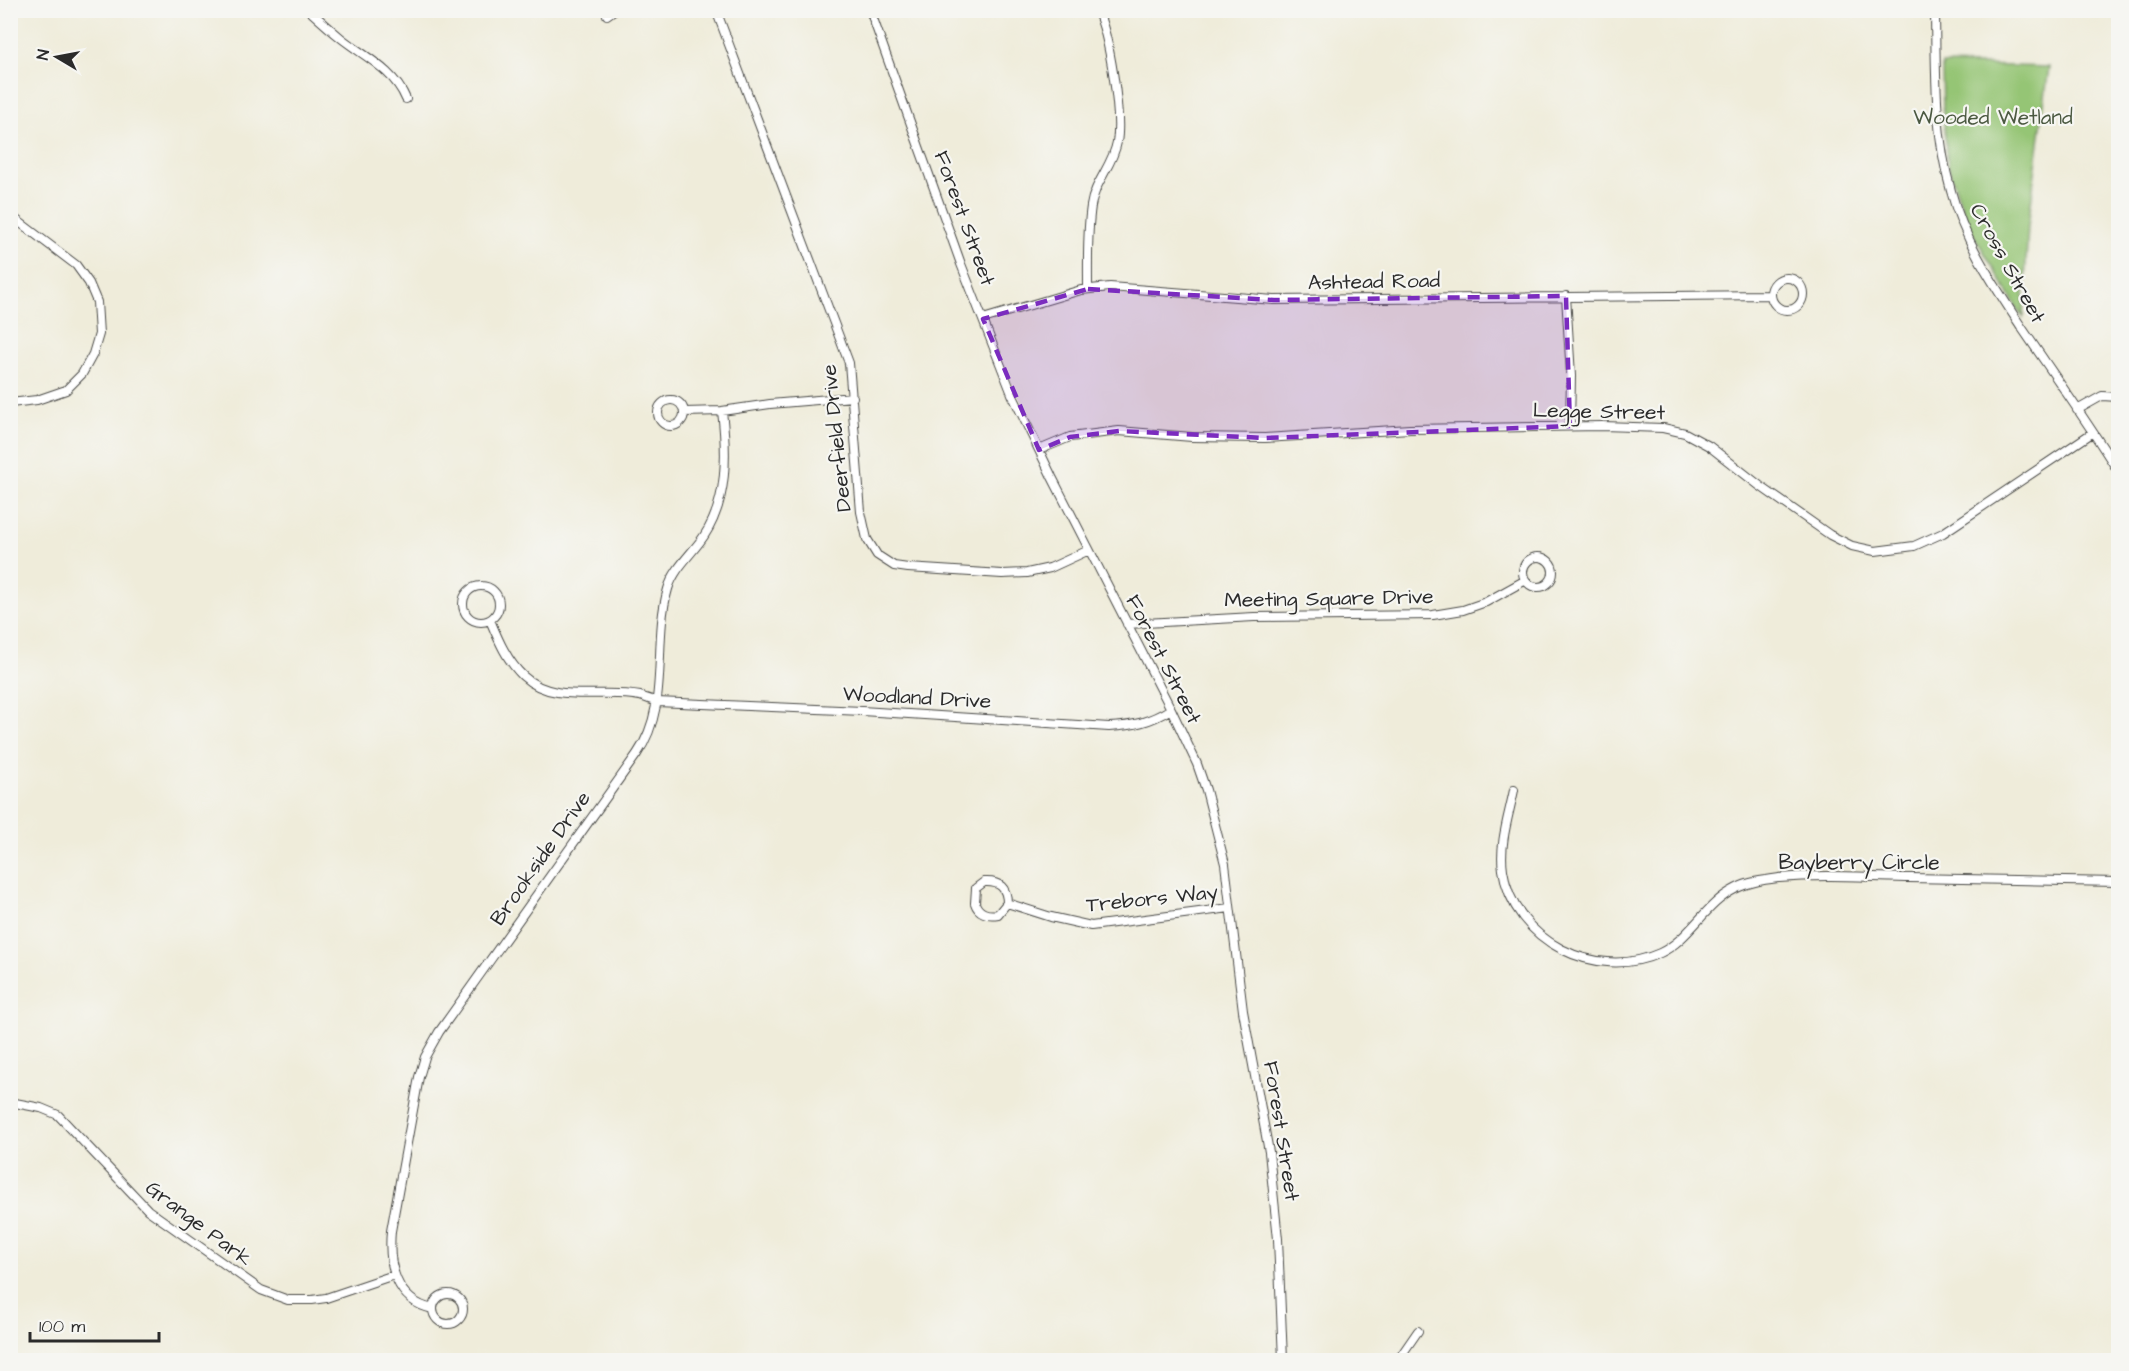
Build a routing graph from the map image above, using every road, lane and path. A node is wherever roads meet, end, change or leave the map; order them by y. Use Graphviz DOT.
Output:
graph roads {
  1 [pos="309,10"];
  2 [pos="716,10"];
  3 [pos="870,10"];
  4 [pos="1097,10"];
  5 [pos="1935,10"];
  6 [pos="406,99"];
  7 [pos="10,215"];
  8 [pos="1088,289"];
  9 [pos="1771,294"];
  10 [pos="1566,297"];
  11 [pos="983,320"];
  12 [pos="853,397"];
  13 [pos="2118,397"];
  14 [pos="10,403"];
  15 [pos="2077,410"];
  16 [pos="722,411"];
  17 [pos="684,412"];
  18 [pos="1570,426"];
  19 [pos="2092,433"];
  20 [pos="1039,450"];
  21 [pos="2118,471"];
  22 [pos="1089,550"];
  23 [pos="1524,581"];
  24 [pos="490,620"];
  25 [pos="1127,624"];
  26 [pos="657,702"];
  27 [pos="1171,709"];
  28 [pos="1514,790"];
  29 [pos="2118,882"];
  30 [pos="1007,903"];
  31 [pos="1230,908"];
  32 [pos="10,1102"];
  33 [pos="394,1275"];
  34 [pos="433,1309"];
  35 [pos="1418,1331"];
  36 [pos="1283,1360"];
  37 [pos="1398,1360"];
  1 -- 6 [label="street"];
  2 -- 12 [label="street, Deerfield Drive"];
  3 -- 11 [label="street, Forest Street"];
  4 -- 8 [label="street"];
  5 -- 15 [label="street, Cross Street"];
  7 -- 14 [label="street"];
  8 -- 10 [label="street, Ashtead Road"];
  8 -- 11 [label="street, Ashtead Road"];
  9 -- 9 [label="street"];
  9 -- 10 [label="street, Ashtead Road"];
  10 -- 18 [label="street"];
  11 -- 20 [label="street, Forest Street"];
  12 -- 16 [label="street"];
  12 -- 22 [label="street, Deerfield Drive"];
  13 -- 15 [label="street"];
  15 -- 19 [label="street, Cross Street"];
  16 -- 17 [label="street"];
  16 -- 26 [label="street, Brookside Drive"];
  18 -- 19 [label="street, Legge Street"];
  18 -- 20 [label="street, Legge Street"];
  19 -- 21 [label="street, Cross Street"];
  20 -- 22 [label="street, Forest Street"];
  22 -- 25 [label="street, Forest Street"];
  23 -- 23 [label="street, Meeting Square Drive"];
  23 -- 25 [label="street, Meeting Square Drive"];
  24 -- 24 [label="street"];
  24 -- 26 [label="street, Woodland Drive"];
  25 -- 27 [label="street, Forest Street"];
  26 -- 27 [label="street, Woodland Drive"];
  26 -- 33 [label="street, Brookside Drive"];
  27 -- 31 [label="street, Forest Street"];
  28 -- 29 [label="street, Bayberry Circle"];
  30 -- 30 [label="street"];
  30 -- 31 [label="street, Trebors Way"];
  31 -- 36 [label="street, Forest Street"];
  32 -- 33 [label="street, Grange Park"];
  33 -- 34 [label="street"];
  34 -- 34 [label="street"];
  35 -- 37 [label="street"];
}
